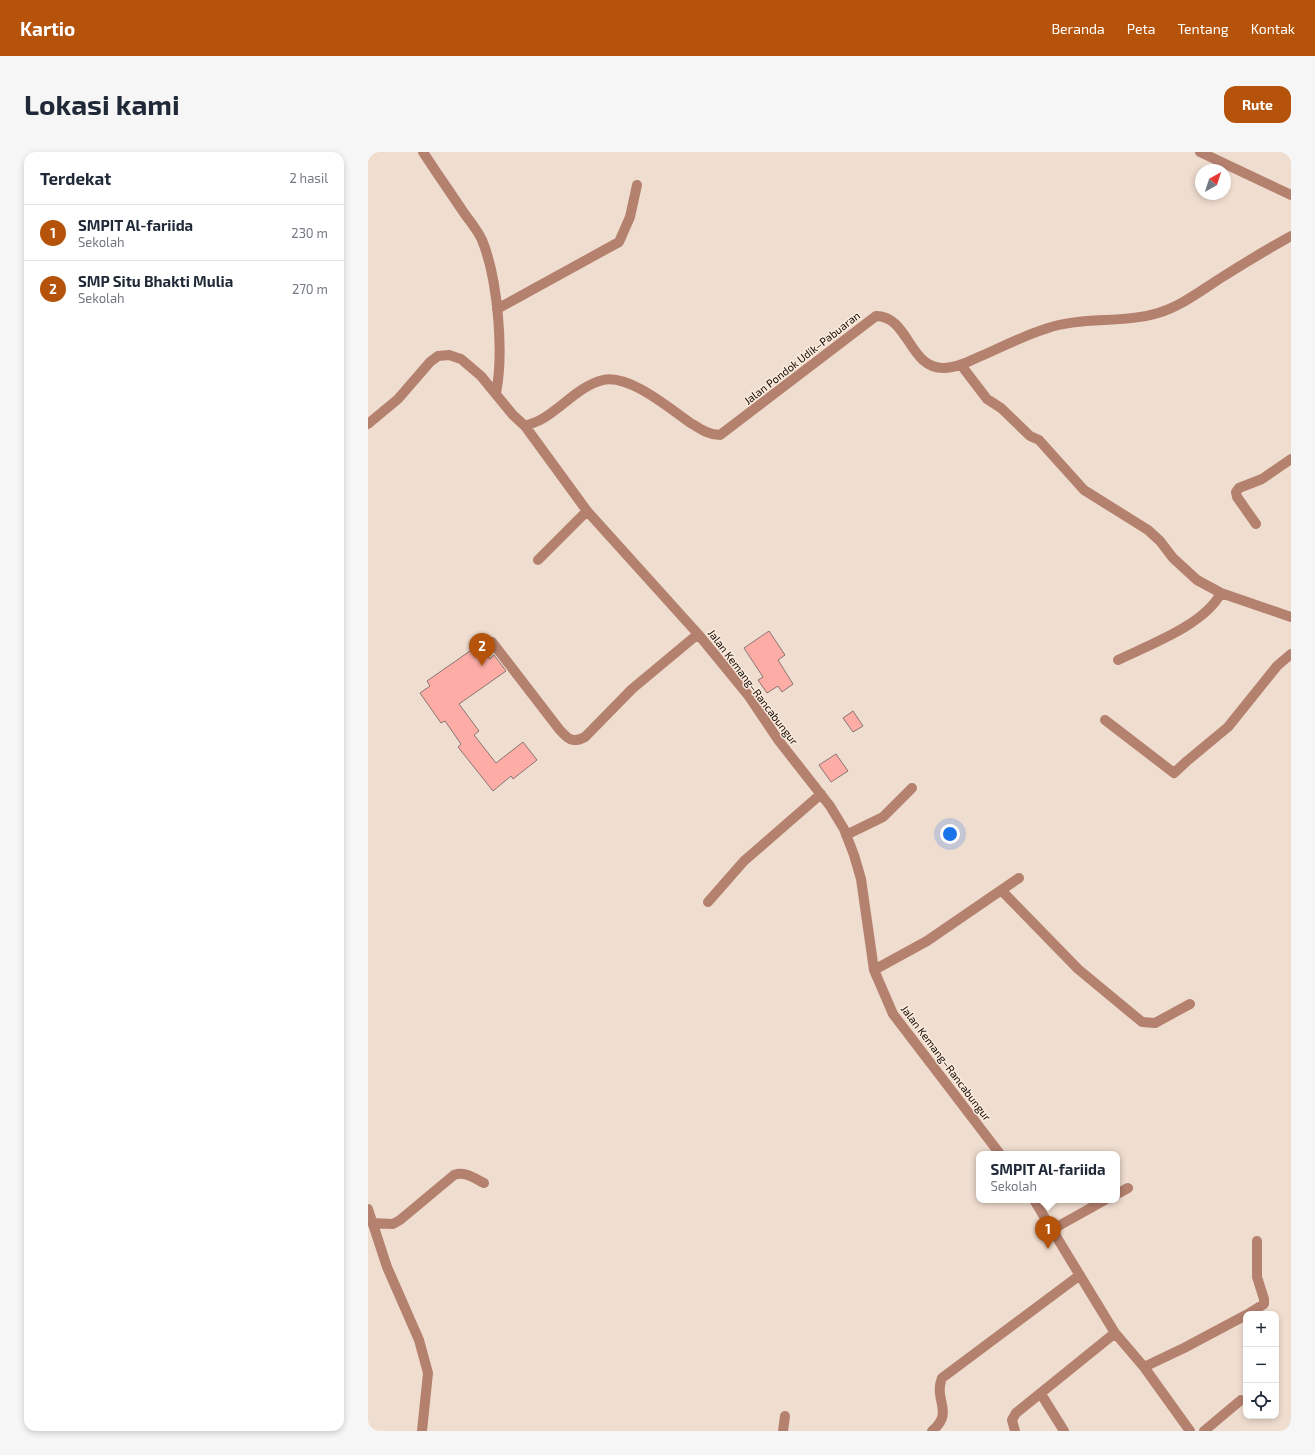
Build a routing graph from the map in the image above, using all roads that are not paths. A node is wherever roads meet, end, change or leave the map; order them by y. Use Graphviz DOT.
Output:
graph roads {
  1 [pos="423,152"];
  2 [pos="1200,152"];
  3 [pos="637,185"];
  4 [pos="1291,195"];
  5 [pos="1291,236"];
  6 [pos="497,309"];
  7 [pos="962,365"];
  8 [pos="496,393"];
  9 [pos="368,424"];
  10 [pos="525,426"];
  11 [pos="1291,459"];
  12 [pos="587,510"];
  13 [pos="1256,524"];
  14 [pos="538,560"];
  15 [pos="1221,593"];
  16 [pos="1291,616"];
  17 [pos="698,634"];
  18 [pos="492,642"];
  19 [pos="1291,654"];
  20 [pos="1118,660"];
  21 [pos="1105,720"];
  22 [pos="912,788"];
  23 [pos="821,794"];
  24 [pos="846,834"];
  25 [pos="1019,878"];
  26 [pos="1002,891"];
  27 [pos="708,902"];
  28 [pos="874,970"];
  29 [pos="1190,1004"];
  30 [pos="998,1151"];
  31 [pos="484,1183"];
  32 [pos="1128,1188"];
  33 [pos="1120,1192"];
  34 [pos="1036,1203"];
  35 [pos="1100,1203"];
  36 [pos="368,1209"];
  37 [pos="372,1222"];
  38 [pos="1052,1229"];
  39 [pos="1257,1241"];
  40 [pos="1080,1275"];
  41 [pos="1252,1311"];
  42 [pos="1243,1316"];
  43 [pos="1115,1334"];
  44 [pos="1144,1367"];
  45 [pos="1040,1394"];
  46 [pos="1241,1400"];
  47 [pos="785,1416"];
  48 [pos="422,1431"];
  49 [pos="783,1431"];
  50 [pos="932,1431"];
  51 [pos="1014,1431"];
  52 [pos="1064,1431"];
  53 [pos="1190,1431"];
  54 [pos="1204,1431"];
  1 -- 6 [label="street"];
  2 -- 4 [label="street"];
  3 -- 6 [label="street"];
  5 -- 7 [label="street, Jalan Pondok Udik–Pabuaran"];
  6 -- 8 [label="street"];
  7 -- 10 [label="street, Jalan Pondok Udik–Pabuaran"];
  7 -- 15 [label="street"];
  8 -- 9 [label="street, Jalan Kemang–Rancabungur"];
  8 -- 10 [label="street, Jalan Kemang–Rancabungur"];
  10 -- 12 [label="street, Jalan Kemang–Rancabungur"];
  11 -- 13 [label="street"];
  12 -- 14 [label="street"];
  12 -- 17 [label="street, Jalan Kemang–Rancabungur"];
  15 -- 16 [label="street"];
  15 -- 20 [label="street"];
  17 -- 18 [label="street"];
  17 -- 23 [label="street, Jalan Kemang–Rancabungur"];
  19 -- 21 [label="street"];
  22 -- 24 [label="street"];
  23 -- 24 [label="street, Jalan Kemang–Rancabungur"];
  23 -- 27 [label="street"];
  24 -- 28 [label="street, Jalan Kemang–Rancabungur"];
  25 -- 26 [label="street"];
  26 -- 28 [label="street"];
  26 -- 29 [label="street"];
  28 -- 30 [label="street, Jalan Kemang–Rancabungur"];
  31 -- 37 [label="street"];
  32 -- 33 [label="street"];
  34 -- 38 [label="street"];
  35 -- 38 [label="street"];
  36 -- 37 [label="street"];
  37 -- 48 [label="street"];
  38 -- 40 [label="street"];
  39 -- 41 [label="street"];
  40 -- 43 [label="street"];
  40 -- 50 [label="street"];
  42 -- 44 [label="street"];
  43 -- 44 [label="street"];
  43 -- 45 [label="street"];
  44 -- 53 [label="street"];
  45 -- 51 [label="street"];
  45 -- 52 [label="street"];
  46 -- 54 [label="street"];
  47 -- 49 [label="street"];
}
